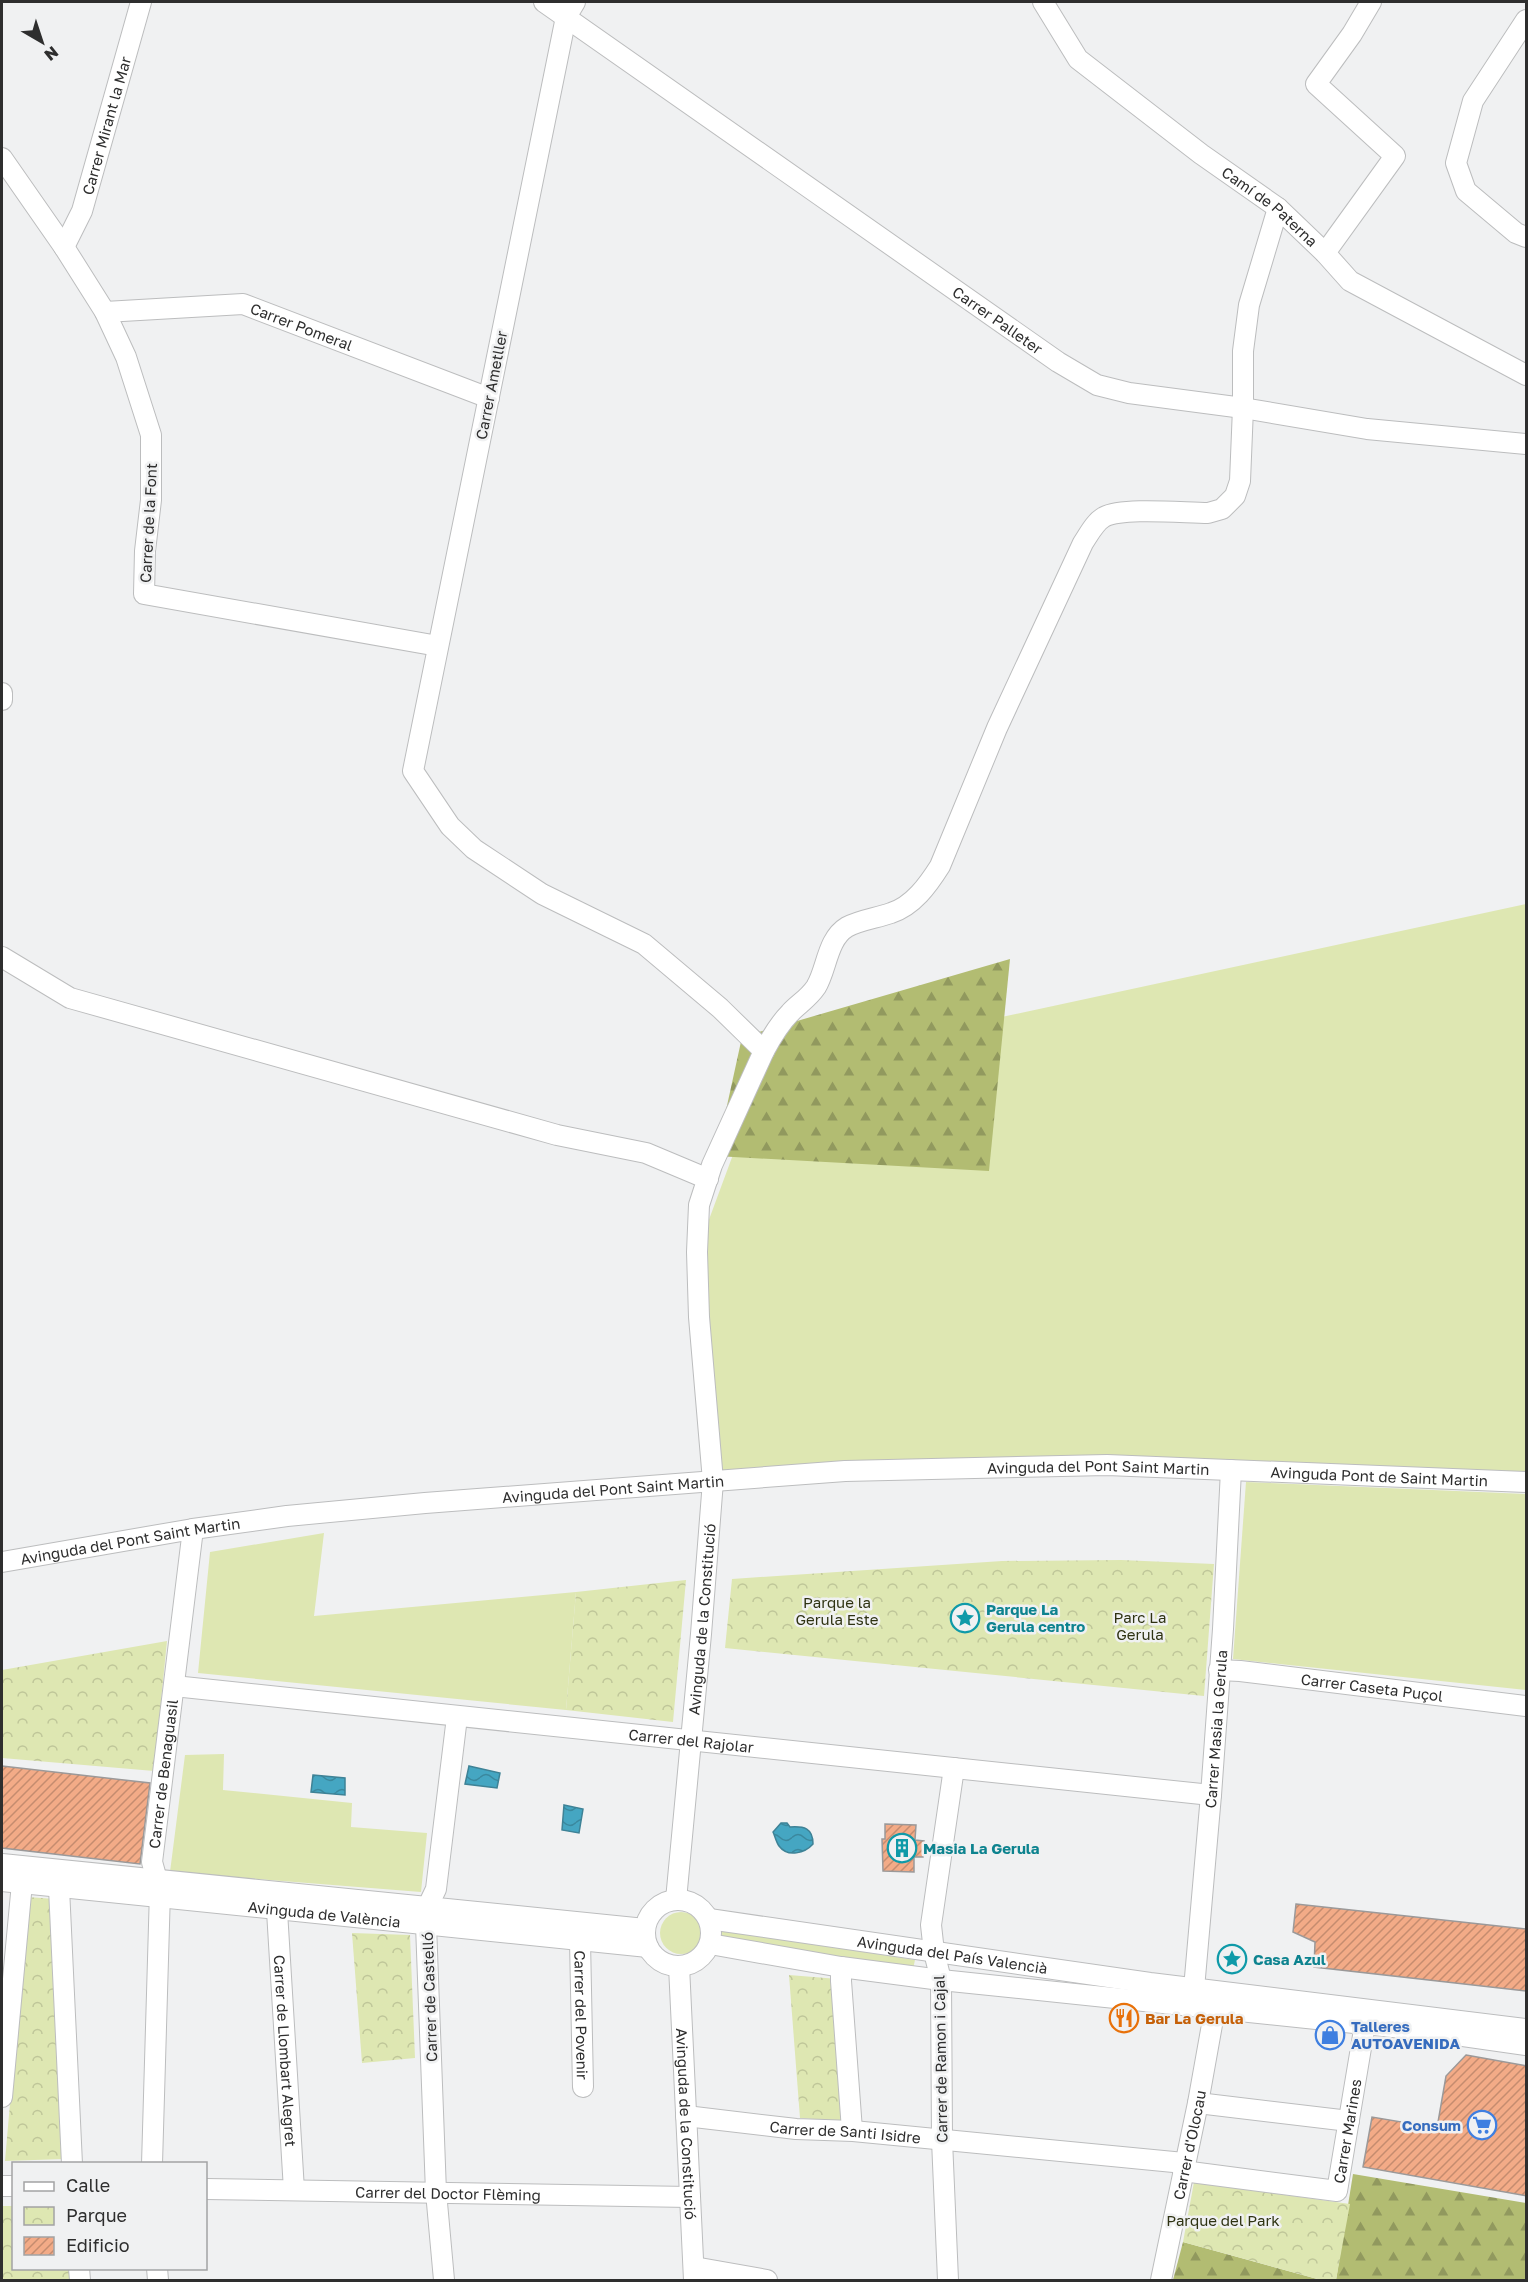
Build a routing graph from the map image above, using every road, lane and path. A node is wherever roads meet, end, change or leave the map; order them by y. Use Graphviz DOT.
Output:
graph roads {
  1 [pos="141,2"];
  2 [pos="544,2"];
  3 [pos="1043,2"];
  4 [pos="1371,2"];
  5 [pos="570,9"];
  6 [pos="1527,20"];
  7 [pos="2,158"];
  8 [pos="1278,208"];
  9 [pos="1527,237"];
  10 [pos="64,247"];
  11 [pos="1325,253"];
  12 [pos="105,312"];
  13 [pos="1527,375"];
  14 [pos="489,398"];
  15 [pos="1244,408"];
  16 [pos="1527,444"];
  17 [pos="438,646"];
  18 [pos="2,693"];
  19 [pos="2,700"];
  20 [pos="2,957"];
  21 [pos="764,1051"];
  22 [pos="708,1179"];
  23 [pos="1231,1470"];
  24 [pos="713,1481"];
  25 [pos="1527,1482"];
  26 [pos="193,1529"];
  27 [pos="2,1562"];
  28 [pos="1219,1670"];
  29 [pos="174,1686"];
  30 [pos="1527,1706"];
  31 [pos="457,1717"];
  32 [pos="690,1742"];
  33 [pos="954,1768"];
  34 [pos="1211,1794"];
  35 [pos="2,1864"];
  36 [pos="2,1881"];
  37 [pos="22,1883"];
  38 [pos="59,1888"];
  39 [pos="158,1890"];
  40 [pos="676,1900"];
  41 [pos="277,1911"];
  42 [pos="426,1917"];
  43 [pos="709,1920"];
  44 [pos="646,1938"];
  45 [pos="580,1941"];
  46 [pos="710,1944"];
  47 [pos="934,1952"];
  48 [pos="679,1966"];
  49 [pos="841,1967"];
  50 [pos="941,1980"];
  51 [pos="1194,1997"];
  52 [pos="1215,2008"];
  53 [pos="1365,2024"];
  54 [pos="1527,2029"];
  55 [pos="1527,2045"];
  56 [pos="583,2087"];
  57 [pos="2,2097"];
  58 [pos="1198,2103"];
  59 [pos="686,2116"];
  60 [pos="1349,2121"];
  61 [pos="852,2130"];
  62 [pos="942,2139"];
  63 [pos="72,2162"];
  64 [pos="152,2162"];
  65 [pos="1184,2167"];
  66 [pos="207,2188"];
  67 [pos="294,2190"];
  68 [pos="436,2192"];
  69 [pos="690,2197"];
  70 [pos="694,2274"];
  71 [pos="444,2280"];
  72 [pos="767,2280"];
  73 [pos="948,2280"];
  74 [pos="1161,2280"];
  1 -- 10 [label="street, Carrer Mirant la Mar"];
  2 -- 5 [label="street, Carrer Palleter"];
  3 -- 8 [label="street, Camí de Paterna"];
  4 -- 11 [label="street"];
  5 -- 14 [label="street, Carrer Ametller"];
  5 -- 15 [label="street, Carrer Palleter"];
  6 -- 9 [label="street"];
  7 -- 10 [label="street, Carrer de la Font"];
  8 -- 11 [label="street, Camí de Paterna"];
  8 -- 15 [label="street"];
  10 -- 12 [label="street, Carrer de la Font"];
  11 -- 13 [label="street, Camí de Paterna"];
  12 -- 14 [label="street, Carrer Pomeral"];
  12 -- 17 [label="street, Carrer de la Font"];
  14 -- 17 [label="street, Carrer Ametller"];
  15 -- 16 [label="street, Carrer Palleter"];
  15 -- 21 [label="street, Avinguda de la Constitució"];
  17 -- 21 [label="street, Carrer Ametller"];
  18 -- 19 [label="street"];
  20 -- 22 [label="street"];
  21 -- 22 [label="street, Avinguda de la Constitució"];
  22 -- 24 [label="street, Avinguda de la Constitució"];
  23 -- 24 [label="street, Avinguda del Pont Saint Martin"];
  23 -- 25 [label="street, Avinguda Pont de Saint Martin"];
  23 -- 28 [label="street, Carrer Masia la Gerula"];
  24 -- 26 [label="street, Avinguda del Pont Saint Martin"];
  24 -- 32 [label="street, Avinguda de la Constitució"];
  26 -- 27 [label="street, Avinguda del Pont Saint Martin"];
  26 -- 29 [label="street, Carrer de Benaguasil"];
  28 -- 30 [label="street, Carrer Caseta Puçol"];
  28 -- 34 [label="street, Carrer Masia la Gerula"];
  29 -- 31 [label="street, Carrer del Rajolar"];
  29 -- 39 [label="street, Carrer de Benaguasil"];
  31 -- 32 [label="street, Carrer del Rajolar"];
  31 -- 42 [label="street, Carrer de Castelló"];
  32 -- 33 [label="street, Carrer del Rajolar"];
  32 -- 40 [label="street, Avinguda de la Constitució"];
  33 -- 34 [label="street, Carrer del Rajolar"];
  33 -- 47 [label="street, Carrer de Ramon i Cajal"];
  34 -- 51 [label="street, Carrer Masia la Gerula"];
  35 -- 39 [label="street, Avinguda de València"];
  36 -- 37 [label="street, Avinguda de València"];
  37 -- 38 [label="street, Avinguda de València"];
  37 -- 57 [label="street"];
  38 -- 39 [label="street, Avinguda de València"];
  38 -- 63 [label="street"];
  39 -- 41 [label="street, Avinguda de València"];
  39 -- 42 [label="street, Avinguda de València"];
  39 -- 64 [label="street, Carrer de Benaguasil"];
  40 -- 43 [label="street"];
  40 -- 44 [label="street"];
  41 -- 42 [label="street, Avinguda de València"];
  41 -- 67 [label="street, Carrer de Llombart Alegret"];
  42 -- 44 [label="street, Avinguda de València"];
  42 -- 45 [label="street, Avinguda de València"];
  42 -- 68 [label="street, Carrer de Castelló"];
  43 -- 46 [label="street"];
  43 -- 47 [label="street, Avinguda del País Valencià"];
  44 -- 45 [label="street, Avinguda de València"];
  44 -- 48 [label="street"];
  45 -- 56 [label="street, Carrer del Povenir"];
  46 -- 48 [label="street"];
  46 -- 49 [label="street, Avinguda del País Valencià"];
  47 -- 50 [label="street, Carrer de Ramon i Cajal"];
  47 -- 51 [label="street, Avinguda del País Valencià"];
  48 -- 59 [label="street, Avinguda de la Constitució"];
  49 -- 50 [label="street, Avinguda del País Valencià"];
  49 -- 61 [label="street"];
  50 -- 51 [label="street, Avinguda del País Valencià"];
  50 -- 62 [label="street, Carrer de Ramon i Cajal"];
  51 -- 52 [label="street, Avinguda del País Valencià"];
  51 -- 54 [label="street, Avinguda del País Valencià"];
  52 -- 53 [label="street, Avinguda del País Valencià"];
  52 -- 58 [label="street, Carrer d'Olocau"];
  53 -- 55 [label="street, Avinguda del País Valencià"];
  53 -- 60 [label="street, Carrer Marines"];
  58 -- 60 [label="street"];
  58 -- 65 [label="street, Carrer d'Olocau"];
  59 -- 61 [label="street, Carrer de Santi Isidre"];
  59 -- 69 [label="street, Avinguda de la Constitució"];
  60 -- 65 [label="street, Carrer Marines"];
  61 -- 62 [label="street, Carrer de Santi Isidre"];
  62 -- 65 [label="street, Carrer de Santi Isidre"];
  62 -- 73 [label="street, Carrer de Ramon i Cajal"];
  65 -- 74 [label="street, Carrer d'Olocau"];
  66 -- 67 [label="street, Carrer del Doctor Flèming"];
  67 -- 68 [label="street, Carrer del Doctor Flèming"];
  68 -- 69 [label="street, Carrer del Doctor Flèming"];
  68 -- 71 [label="street, Carrer de Castelló"];
  69 -- 70 [label="street, Avinguda de la Constitució"];
  70 -- 72 [label="street"];
}
